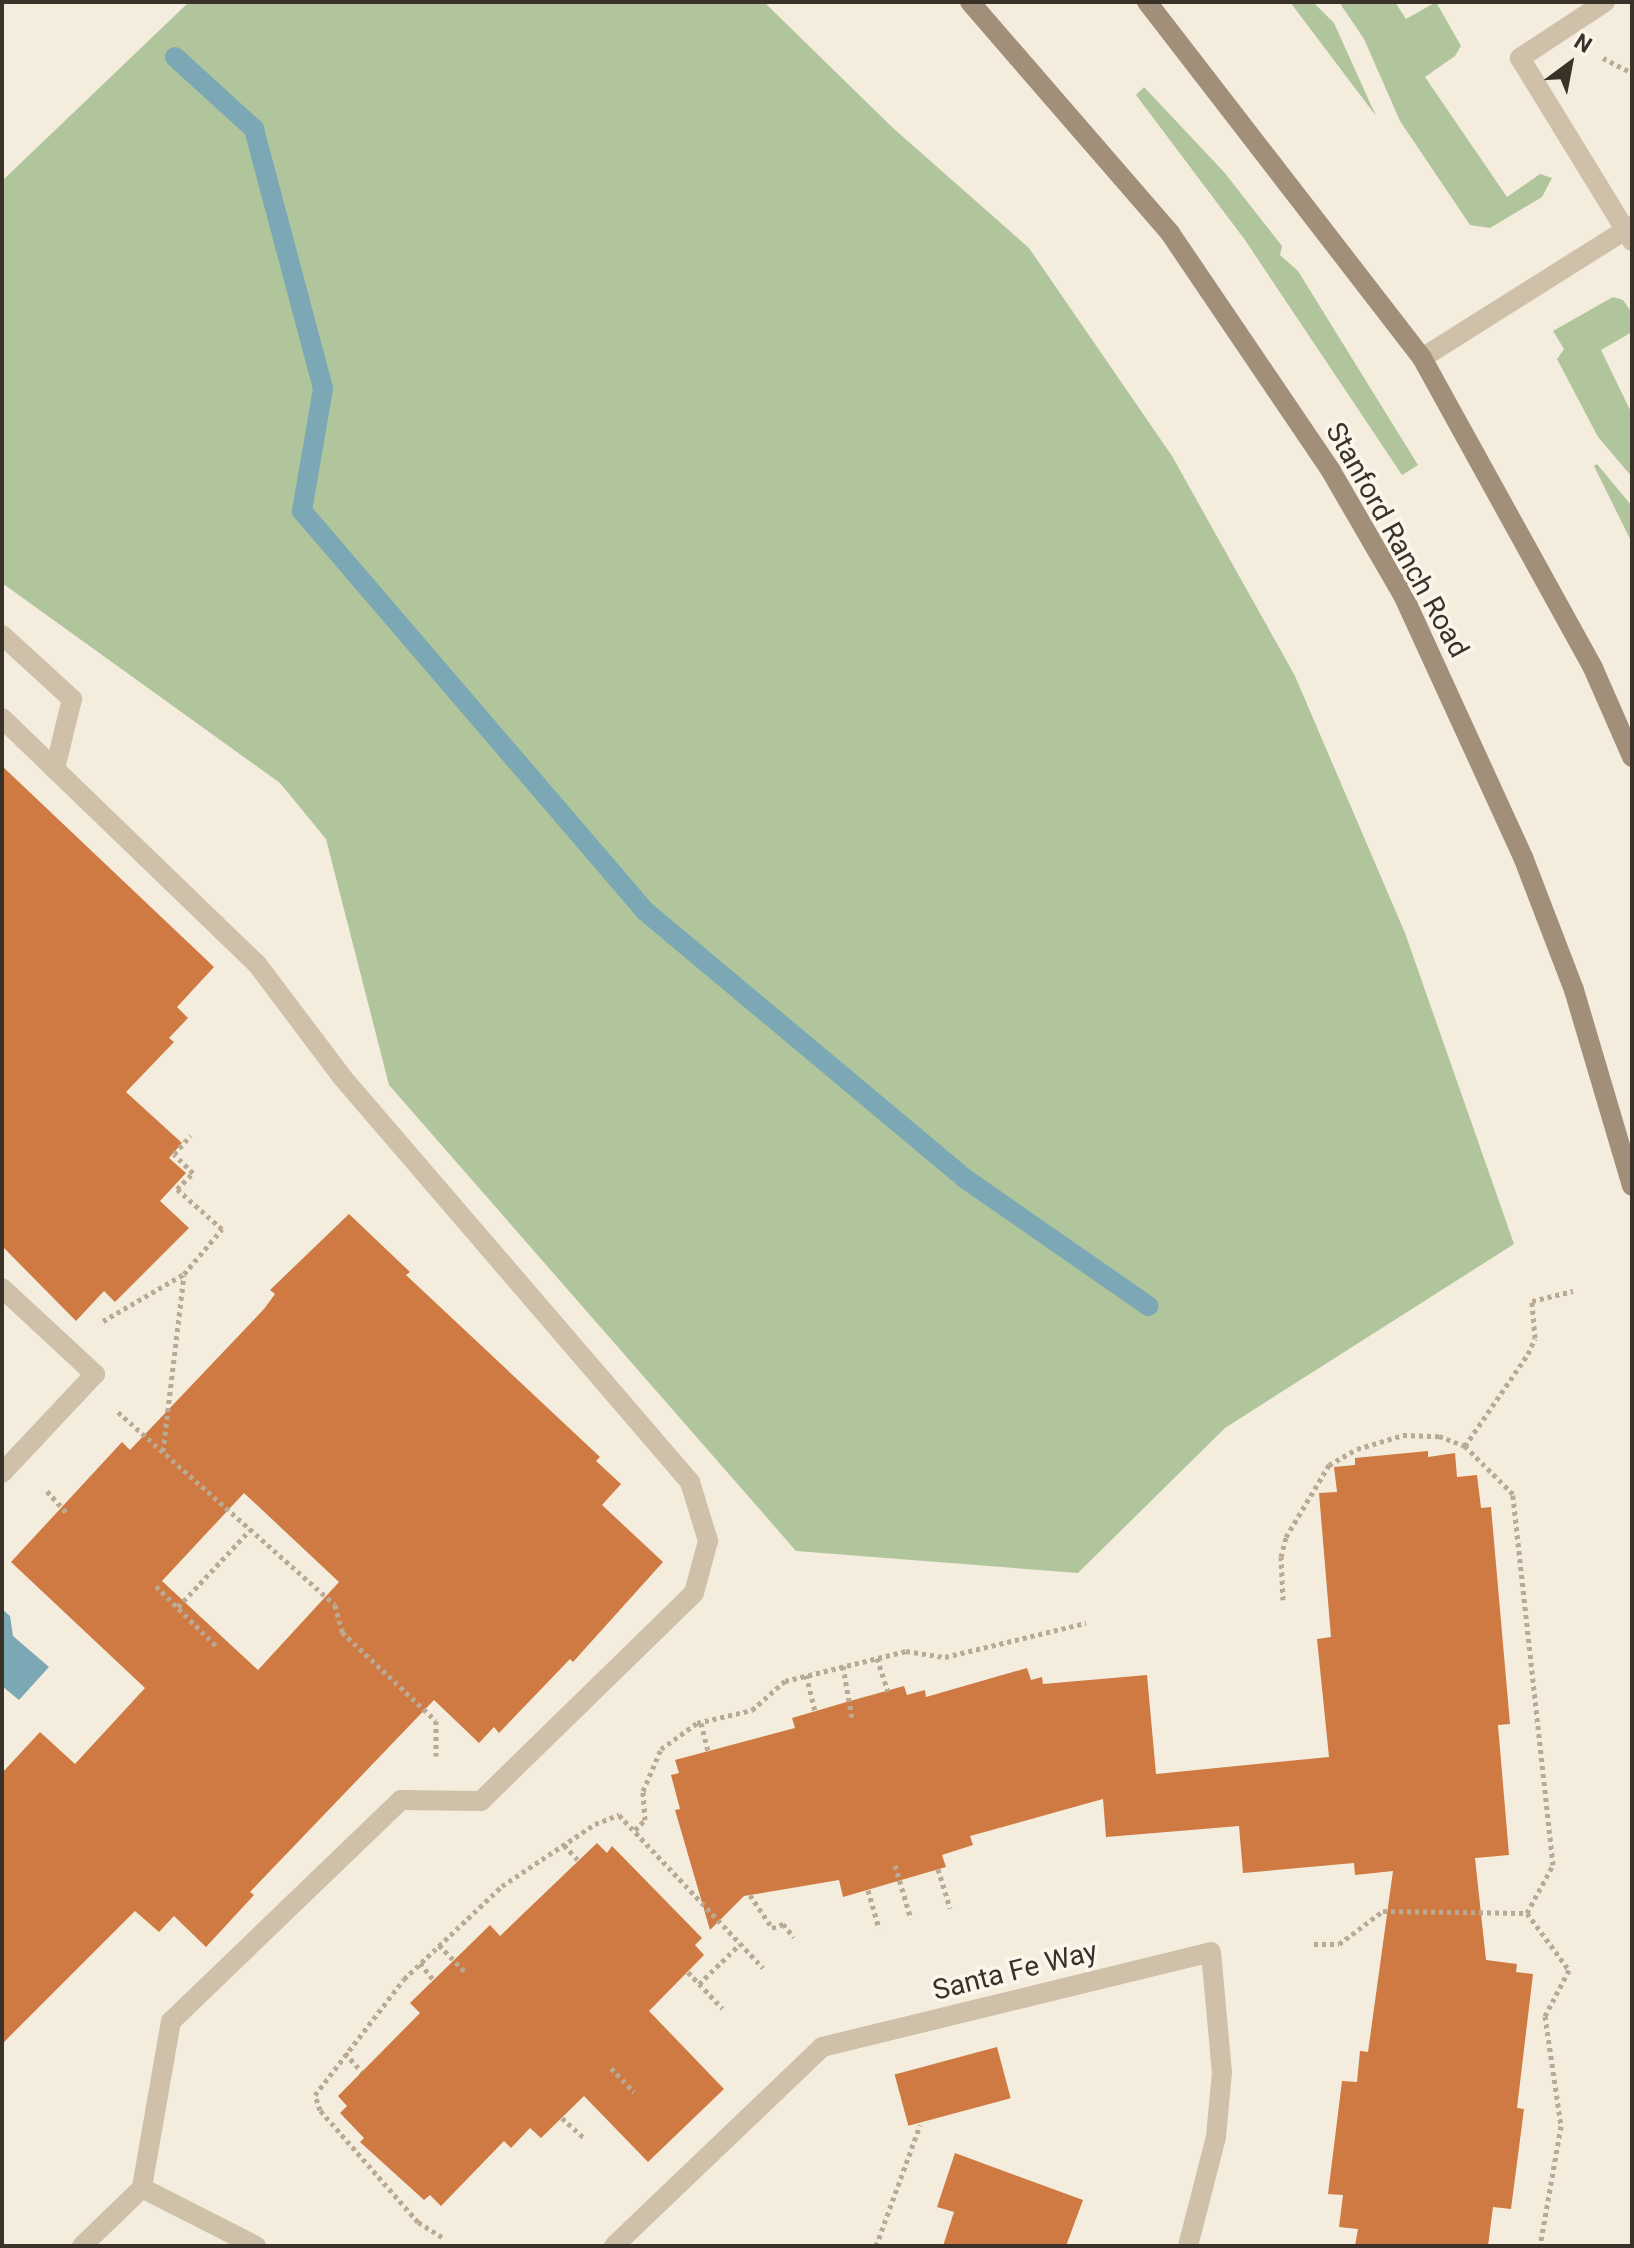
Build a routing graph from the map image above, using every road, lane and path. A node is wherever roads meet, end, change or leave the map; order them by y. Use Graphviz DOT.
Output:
graph roads {
  1 [pos="970,2"];
  2 [pos="1147,2"];
  3 [pos="1605,2"];
  4 [pos="1630,232"];
  5 [pos="1422,358"];
  6 [pos="2,635"];
  7 [pos="2,718"];
  8 [pos="1632,757"];
  9 [pos="55,769"];
  10 [pos="191,1135"];
  11 [pos="1632,1186"];
  12 [pos="184,1274"];
  13 [pos="2,1288"];
  14 [pos="1573,1291"];
  15 [pos="97,1324"];
  16 [pos="86,1384"];
  17 [pos="1465,1446"];
  18 [pos="163,1452"];
  19 [pos="2,1473"];
  20 [pos="44,1487"];
  21 [pos="68,1514"];
  22 [pos="250,1530"];
  23 [pos="156,1586"];
  24 [pos="1283,1600"];
  25 [pos="178,1607"];
  26 [pos="1086,1623"];
  27 [pos="217,1647"];
  28 [pos="877,1658"];
  29 [pos="843,1666"];
  30 [pos="806,1675"];
  31 [pos="888,1691"];
  32 [pos="815,1712"];
  33 [pos="852,1718"];
  34 [pos="701,1723"];
  35 [pos="708,1751"];
  36 [pos="435,1801"];
  37 [pos="635,1830"];
  38 [pos="564,1845"];
  39 [pos="579,1861"];
  40 [pos="895,1865"];
  41 [pos="938,1869"];
  42 [pos="868,1890"];
  43 [pos="750,1895"];
  44 [pos="950,1908"];
  45 [pos="1527,1913"];
  46 [pos="911,1919"];
  47 [pos="879,1928"];
  48 [pos="794,1937"];
  49 [pos="740,1944"];
  50 [pos="1314,1944"];
  51 [pos="439,1945"];
  52 [pos="420,1963"];
  53 [pos="763,1968"];
  54 [pos="465,1972"];
  55 [pos="688,1972"];
  56 [pos="433,1979"];
  57 [pos="699,1984"];
  58 [pos="722,2008"];
  59 [pos="345,2053"];
  60 [pos="611,2068"];
  61 [pos="362,2072"];
  62 [pos="634,2092"];
  63 [pos="562,2118"];
  64 [pos="920,2125"];
  65 [pos="585,2139"];
  66 [pos="142,2188"];
  67 [pos="442,2237"];
  68 [pos="82,2246"];
  69 [pos="256,2246"];
  70 [pos="614,2246"];
  71 [pos="876,2246"];
  72 [pos="1188,2246"];
  73 [pos="1540,2246"];
  1 -- 11 [label="main road, Stanford Ranch Road"];
  2 -- 5 [label="main road"];
  3 -- 4 [label="street"];
  4 -- 5 [label="street"];
  5 -- 8 [label="main road"];
  6 -- 9 [label="street"];
  7 -- 9 [label="street"];
  9 -- 36 [label="street"];
  10 -- 12 [label="path"];
  12 -- 15 [label="path"];
  12 -- 18 [label="path"];
  13 -- 16 [label="street"];
  14 -- 17 [label="path"];
  16 -- 18 [label="path"];
  16 -- 19 [label="street"];
  17 -- 24 [label="path"];
  17 -- 45 [label="path"];
  18 -- 22 [label="path"];
  20 -- 21 [label="path"];
  22 -- 25 [label="path"];
  22 -- 36 [label="path"];
  23 -- 25 [label="path"];
  25 -- 27 [label="path"];
  26 -- 28 [label="path"];
  28 -- 29 [label="path"];
  28 -- 31 [label="path"];
  29 -- 30 [label="path"];
  29 -- 33 [label="path"];
  30 -- 32 [label="path"];
  30 -- 34 [label="path"];
  34 -- 35 [label="path"];
  34 -- 37 [label="path"];
  36 -- 66 [label="street"];
  37 -- 38 [label="path"];
  37 -- 49 [label="path"];
  38 -- 39 [label="path"];
  38 -- 51 [label="path"];
  40 -- 46 [label="path"];
  41 -- 44 [label="path"];
  42 -- 47 [label="path"];
  43 -- 48 [label="path"];
  45 -- 50 [label="path"];
  45 -- 73 [label="path"];
  49 -- 53 [label="path"];
  49 -- 57 [label="path"];
  51 -- 52 [label="path"];
  51 -- 54 [label="path"];
  52 -- 56 [label="path"];
  52 -- 59 [label="path"];
  55 -- 57 [label="path"];
  57 -- 58 [label="path"];
  59 -- 61 [label="path"];
  59 -- 67 [label="path"];
  60 -- 62 [label="path"];
  63 -- 65 [label="path"];
  64 -- 71 [label="path"];
  66 -- 68 [label="street"];
  66 -- 69 [label="street"];
  70 -- 72 [label="street, Santa Fe Way"];
}
